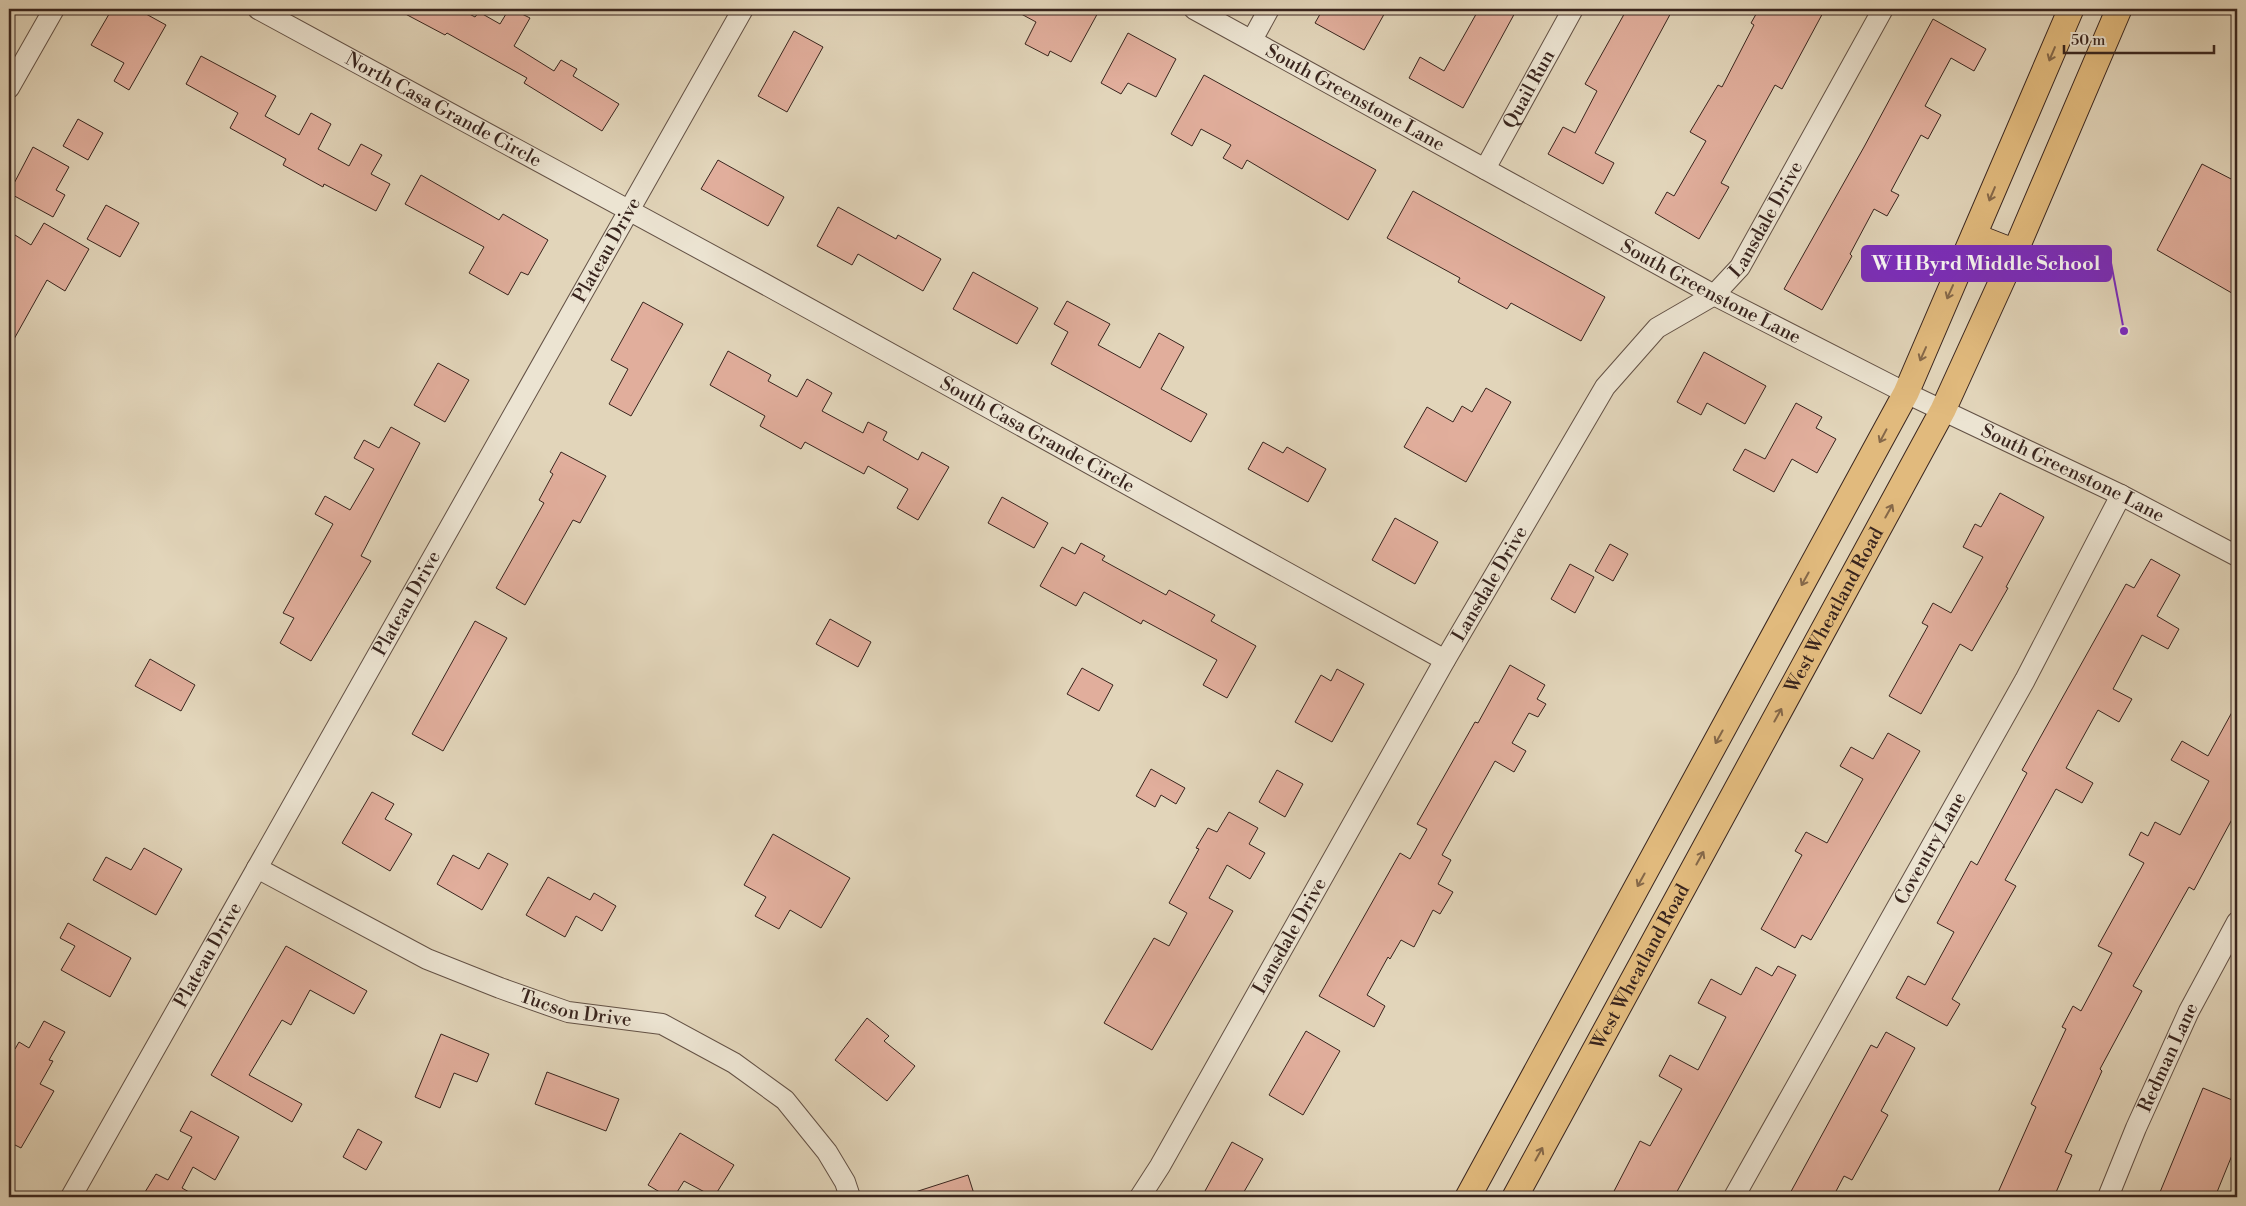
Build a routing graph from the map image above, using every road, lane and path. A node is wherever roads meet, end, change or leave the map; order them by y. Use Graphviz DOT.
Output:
graph roads {
  1 [pos="54,9"];
  2 [pos="258,9"];
  3 [pos="743,9"];
  4 [pos="1194,9"];
  5 [pos="1269,9"];
  6 [pos="1573,9"];
  7 [pos="1883,9"];
  8 [pos="2071,9"];
  9 [pos="2119,9"];
  10 [pos="1252,40"];
  11 [pos="9,88"];
  12 [pos="1485,169"];
  13 [pos="628,212"];
  14 [pos="1974,236"];
  15 [pos="2015,252"];
  16 [pos="1714,295"];
  17 [pos="1906,393"];
  18 [pos="1943,410"];
  19 [pos="2121,495"];
  20 [pos="2237,556"];
  21 [pos="1444,660"];
  22 [pos="257,868"];
  23 [pos="2237,922"];
  24 [pos="71,1197"];
  25 [pos="850,1197"];
  26 [pos="1140,1197"];
  27 [pos="1468,1197"];
  28 [pos="1515,1197"];
  29 [pos="1734,1197"];
  30 [pos="2108,1197"];
  1 -- 11 [label="street"];
  2 -- 13 [label="street, North Casa Grande Circle"];
  3 -- 13 [label="street, Plateau Drive"];
  4 -- 10 [label="street, South Greenstone Lane"];
  5 -- 10 [label="street"];
  6 -- 12 [label="street, Quail Run"];
  7 -- 16 [label="street, Lansdale Drive"];
  8 -- 14 [label="main road, one-way"];
  9 -- 15 [label="main road, West Wheatland Road"];
  10 -- 12 [label="street, South Greenstone Lane"];
  12 -- 16 [label="street, South Greenstone Lane"];
  13 -- 21 [label="street, South Casa Grande Circle"];
  13 -- 22 [label="street, Plateau Drive"];
  14 -- 15 [label="main road"];
  14 -- 17 [label="main road, one-way"];
  15 -- 18 [label="main road, West Wheatland Road"];
  16 -- 17 [label="street, South Greenstone Lane"];
  16 -- 21 [label="street, Lansdale Drive"];
  17 -- 18 [label="street, South Greenstone Lane"];
  17 -- 27 [label="main road, one-way"];
  18 -- 19 [label="street, South Greenstone Lane"];
  28 -- 18 [label="main road, West Wheatland Road, one-way"];
  19 -- 20 [label="street, South Greenstone Lane"];
  19 -- 29 [label="street, Coventry Lane"];
  21 -- 26 [label="street, Lansdale Drive"];
  22 -- 24 [label="street, Plateau Drive"];
  22 -- 25 [label="street, Tucson Drive"];
  23 -- 30 [label="street, Redman Lane"];
}
